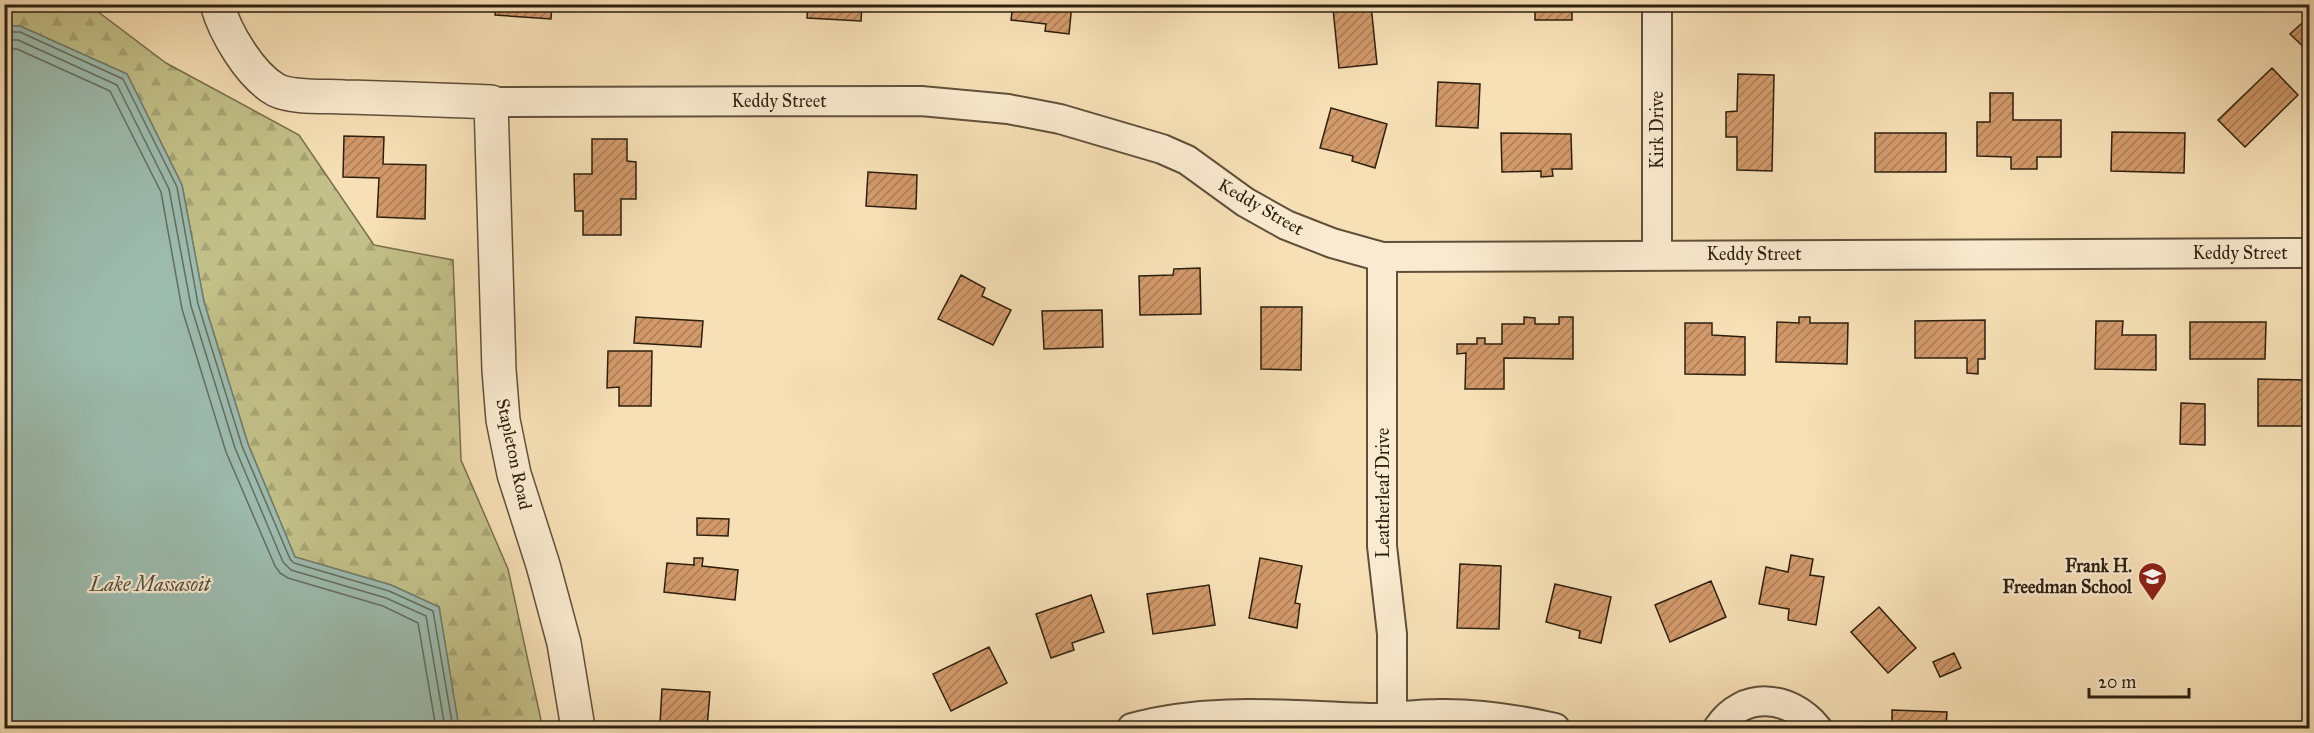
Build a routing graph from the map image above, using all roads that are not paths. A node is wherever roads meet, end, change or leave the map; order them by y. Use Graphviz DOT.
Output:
graph roads {
  1 [pos="217,4"];
  2 [pos="1657,4"];
  3 [pos="491,102"];
  4 [pos="2307,249"];
  5 [pos="1657,255"];
  6 [pos="1383,257"];
  7 [pos="1392,723"];
  8 [pos="578,729"];
  9 [pos="1132,729"];
  10 [pos="1555,729"];
  11 [pos="1718,729"];
  12 [pos="1817,729"];
  1 -- 3 [label="street, Keddy Street"];
  2 -- 5 [label="street, Kirk Drive"];
  3 -- 6 [label="street, Keddy Street"];
  3 -- 8 [label="street, Stapleton Road"];
  4 -- 5 [label="street, Keddy Street"];
  5 -- 6 [label="street, Keddy Street"];
  6 -- 7 [label="street, Leatherleaf Drive"];
  7 -- 9 [label="street"];
  7 -- 10 [label="street"];
  11 -- 12 [label="street"];
}
